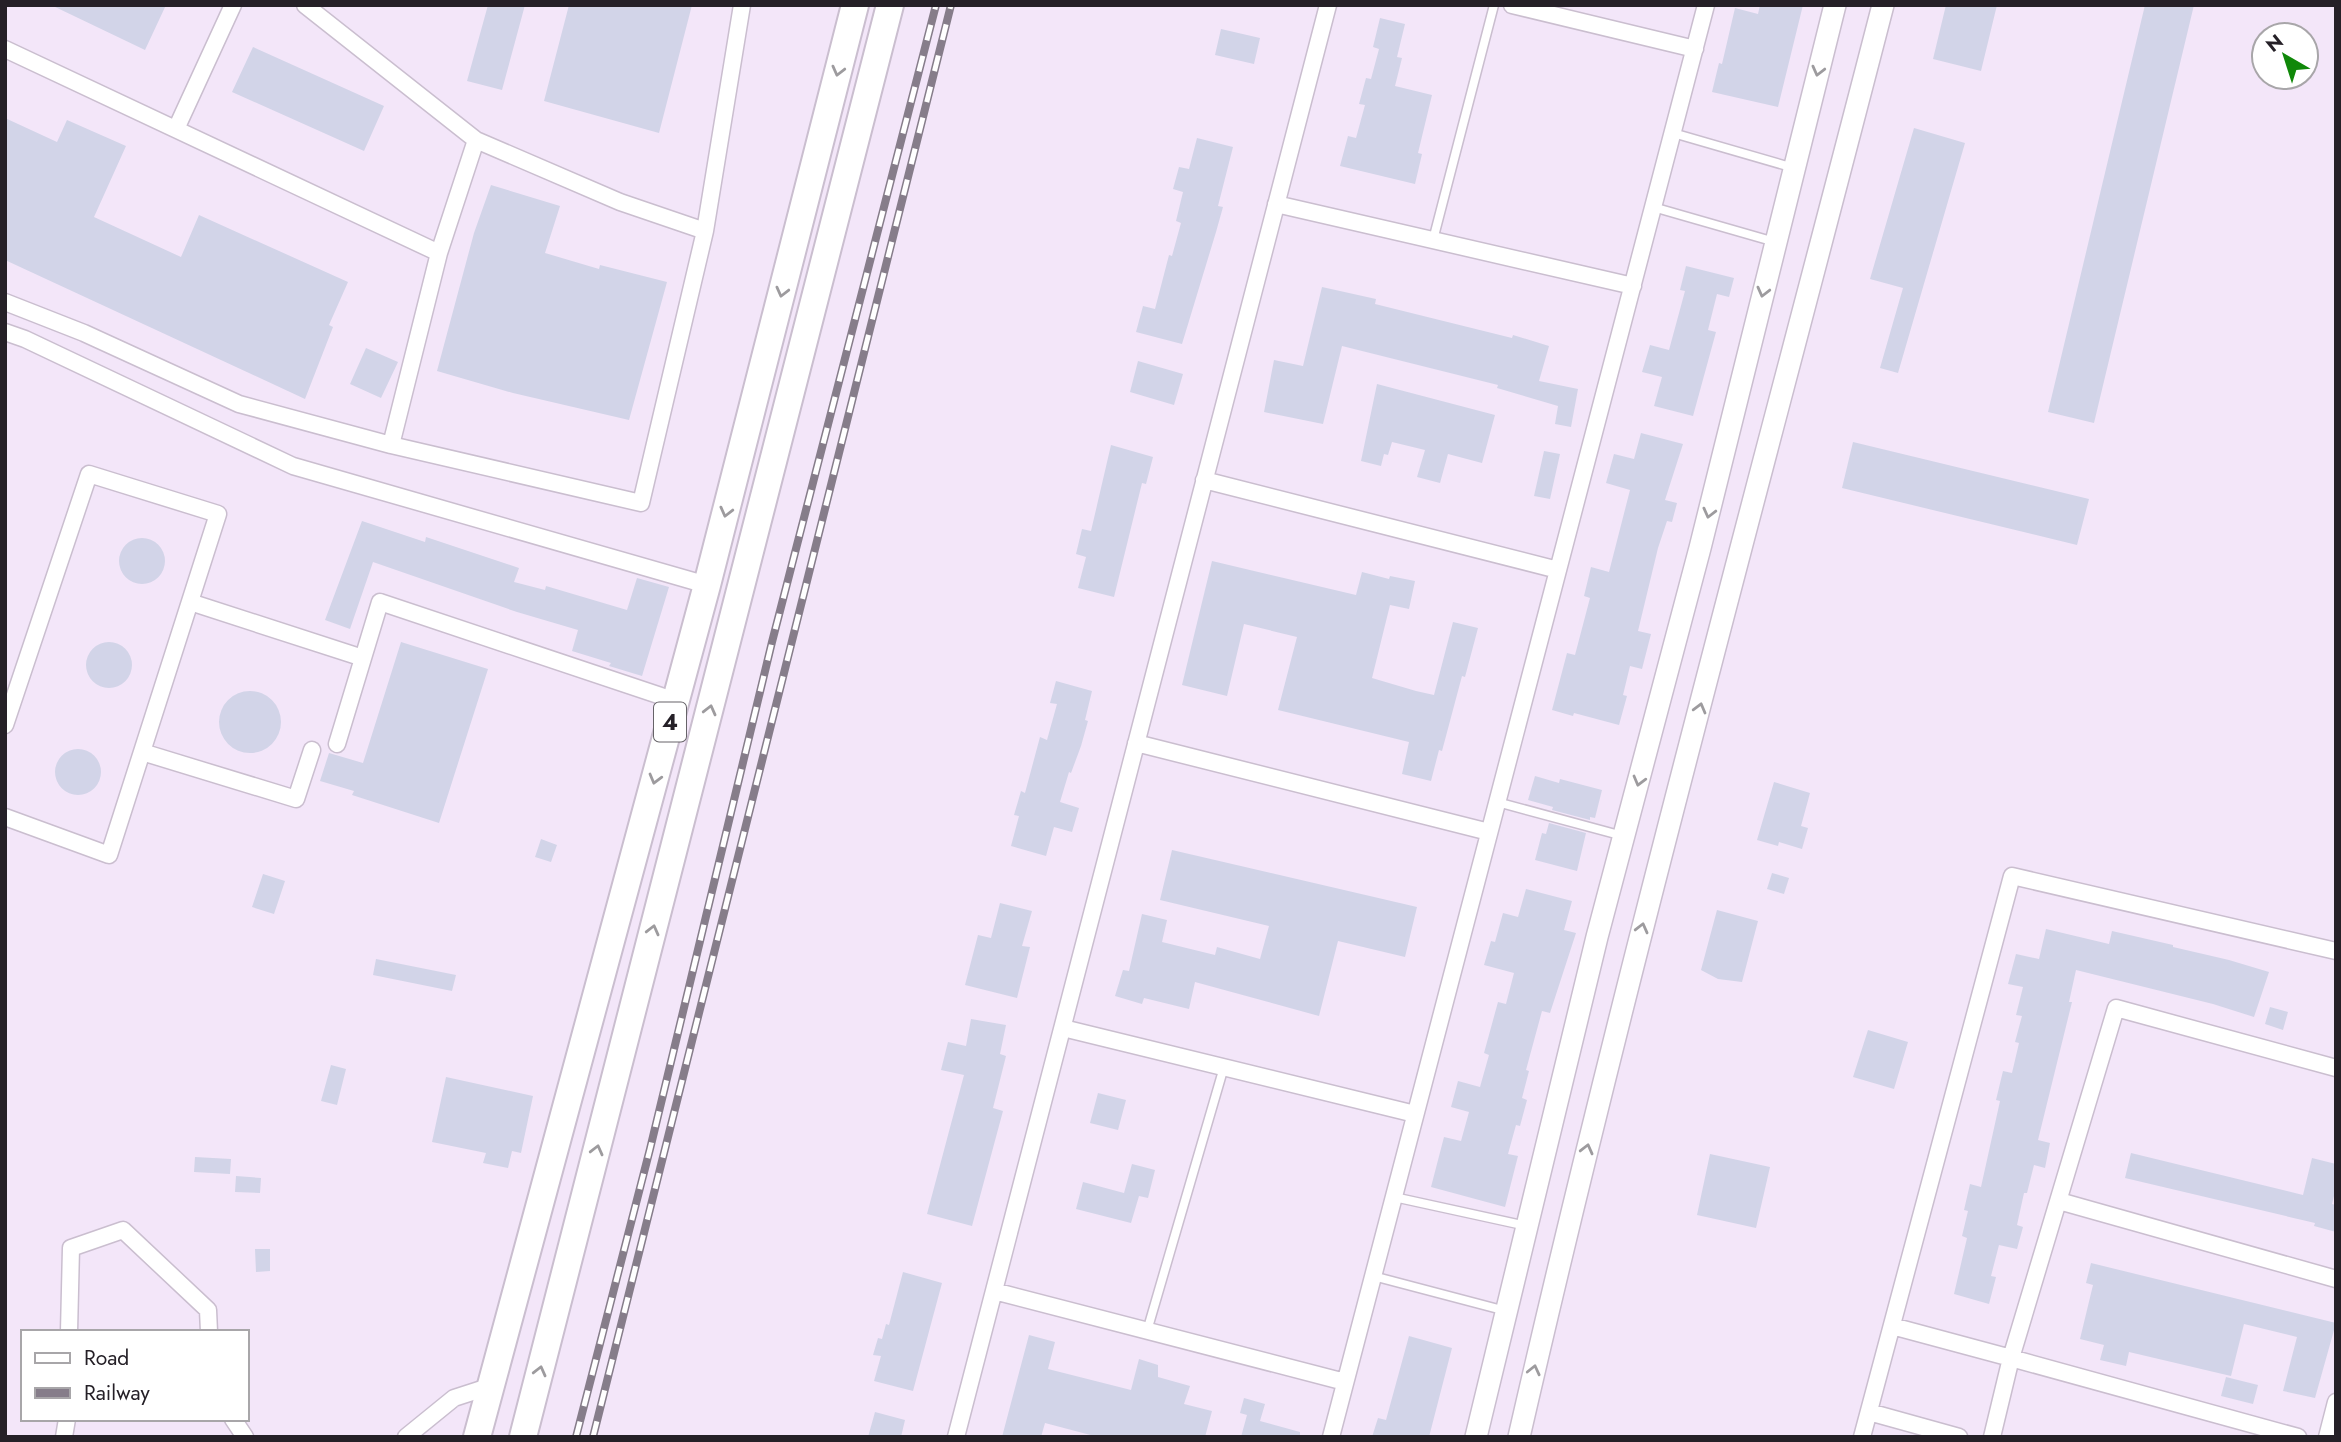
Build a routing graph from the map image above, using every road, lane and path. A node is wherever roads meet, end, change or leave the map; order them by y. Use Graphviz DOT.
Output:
graph roads {
  1 [pos="233,5"];
  2 [pos="305,5"];
  3 [pos="742,5"];
  4 [pos="855,5"];
  5 [pos="890,5"];
  6 [pos="1328,5"];
  7 [pos="1494,5"];
  8 [pos="1512,5"];
  9 [pos="1706,5"];
  10 [pos="1835,5"];
  11 [pos="1883,5"];
  12 [pos="5,48"];
  13 [pos="1695,49"];
  14 [pos="176,129"];
  15 [pos="1673,133"];
  16 [pos="476,140"];
  17 [pos="1794,167"];
  18 [pos="1276,204"];
  19 [pos="1653,207"];
  20 [pos="705,231"];
  21 [pos="1433,240"];
  22 [pos="1776,242"];
  23 [pos="439,253"];
  24 [pos="1633,286"];
  25 [pos="5,302"];
  26 [pos="5,332"];
  27 [pos="391,445"];
  28 [pos="1203,480"];
  29 [pos="1558,570"];
  30 [pos="707,585"];
  31 [pos="190,602"];
  32 [pos="363,658"];
  33 [pos="676,701"];
  34 [pos="5,725"];
  35 [pos="1136,743"];
  36 [pos="337,744"];
  37 [pos="312,750"];
  38 [pos="142,752"];
  39 [pos="1497,802"];
  40 [pos="5,817"];
  41 [pos="1489,832"];
  42 [pos="1624,836"];
  43 [pos="2336,951"];
  44 [pos="1063,1028"];
  45 [pos="1224,1067"];
  46 [pos="2336,1068"];
  47 [pos="1415,1114"];
  48 [pos="1394,1197"];
  49 [pos="2059,1201"];
  50 [pos="1527,1226"];
  51 [pos="1373,1276"];
  52 [pos="2336,1279"];
  53 [pos="994,1291"];
  54 [pos="1506,1311"];
  55 [pos="1892,1326"];
  56 [pos="69,1330"];
  57 [pos="209,1330"];
  58 [pos="1147,1331"];
  59 [pos="2011,1358"];
  60 [pos="1345,1382"];
  61 [pos="491,1386"];
  62 [pos="2336,1402"];
  63 [pos="1869,1412"];
  64 [pos="234,1421"];
  65 [pos="245,1437"];
  66 [pos="406,1437"];
  67 [pos="477,1437"];
  68 [pos="523,1437"];
  69 [pos="956,1437"];
  70 [pos="1331,1437"];
  71 [pos="1476,1437"];
  72 [pos="1519,1437"];
  73 [pos="1862,1437"];
  74 [pos="1959,1437"];
  75 [pos="1992,1437"];
  76 [pos="2298,1437"];
  77 [pos="2327,1437"];
  1 -- 14 [label="street"];
  2 -- 16 [label="street"];
  3 -- 20 [label="street"];
  4 -- 30 [label="main road, 4, one-way"];
  68 -- 5 [label="main road, 4, one-way"];
  6 -- 18 [label="street"];
  7 -- 21 [label="lane"];
  8 -- 13 [label="street"];
  9 -- 13 [label="street"];
  10 -- 17 [label="street, one-way"];
  72 -- 11 [label="street, one-way"];
  12 -- 14 [label="street"];
  13 -- 15 [label="street"];
  14 -- 23 [label="street"];
  15 -- 17 [label="lane"];
  15 -- 19 [label="street"];
  16 -- 20 [label="street"];
  16 -- 23 [label="street"];
  17 -- 22 [label="street"];
  18 -- 21 [label="street"];
  18 -- 28 [label="street"];
  19 -- 22 [label="lane"];
  19 -- 24 [label="street"];
  20 -- 27 [label="street"];
  21 -- 24 [label="street"];
  22 -- 42 [label="street, one-way"];
  23 -- 27 [label="street"];
  24 -- 29 [label="street"];
  25 -- 27 [label="street"];
  26 -- 30 [label="street"];
  28 -- 29 [label="street"];
  28 -- 35 [label="street"];
  29 -- 39 [label="street"];
  30 -- 33 [label="main road, 4"];
  31 -- 32 [label="street"];
  31 -- 34 [label="street"];
  31 -- 38 [label="street"];
  32 -- 33 [label="street"];
  32 -- 36 [label="street"];
  33 -- 61 [label="main road, 4, one-way"];
  35 -- 41 [label="street"];
  35 -- 44 [label="street"];
  37 -- 38 [label="street"];
  38 -- 40 [label="street"];
  39 -- 41 [label="street"];
  39 -- 42 [label="lane"];
  41 -- 47 [label="street"];
  42 -- 50 [label="street"];
  43 -- 55 [label="street"];
  44 -- 45 [label="street"];
  44 -- 53 [label="street"];
  45 -- 47 [label="street"];
  45 -- 58 [label="lane"];
  46 -- 49 [label="street"];
  47 -- 48 [label="street"];
  48 -- 50 [label="lane"];
  48 -- 51 [label="street"];
  49 -- 52 [label="street"];
  49 -- 59 [label="street"];
  50 -- 54 [label="street"];
  51 -- 54 [label="lane"];
  51 -- 60 [label="street"];
  53 -- 58 [label="street"];
  53 -- 69 [label="street"];
  54 -- 71 [label="street"];
  55 -- 59 [label="street"];
  55 -- 63 [label="street"];
  56 -- 57 [label="street"];
  58 -- 60 [label="street"];
  59 -- 75 [label="street"];
  59 -- 76 [label="street"];
  60 -- 70 [label="street"];
  61 -- 66 [label="street"];
  61 -- 67 [label="main road, 4"];
  62 -- 77 [label="street"];
  63 -- 73 [label="street"];
  63 -- 74 [label="street"];
  64 -- 65 [label="street"];
}
